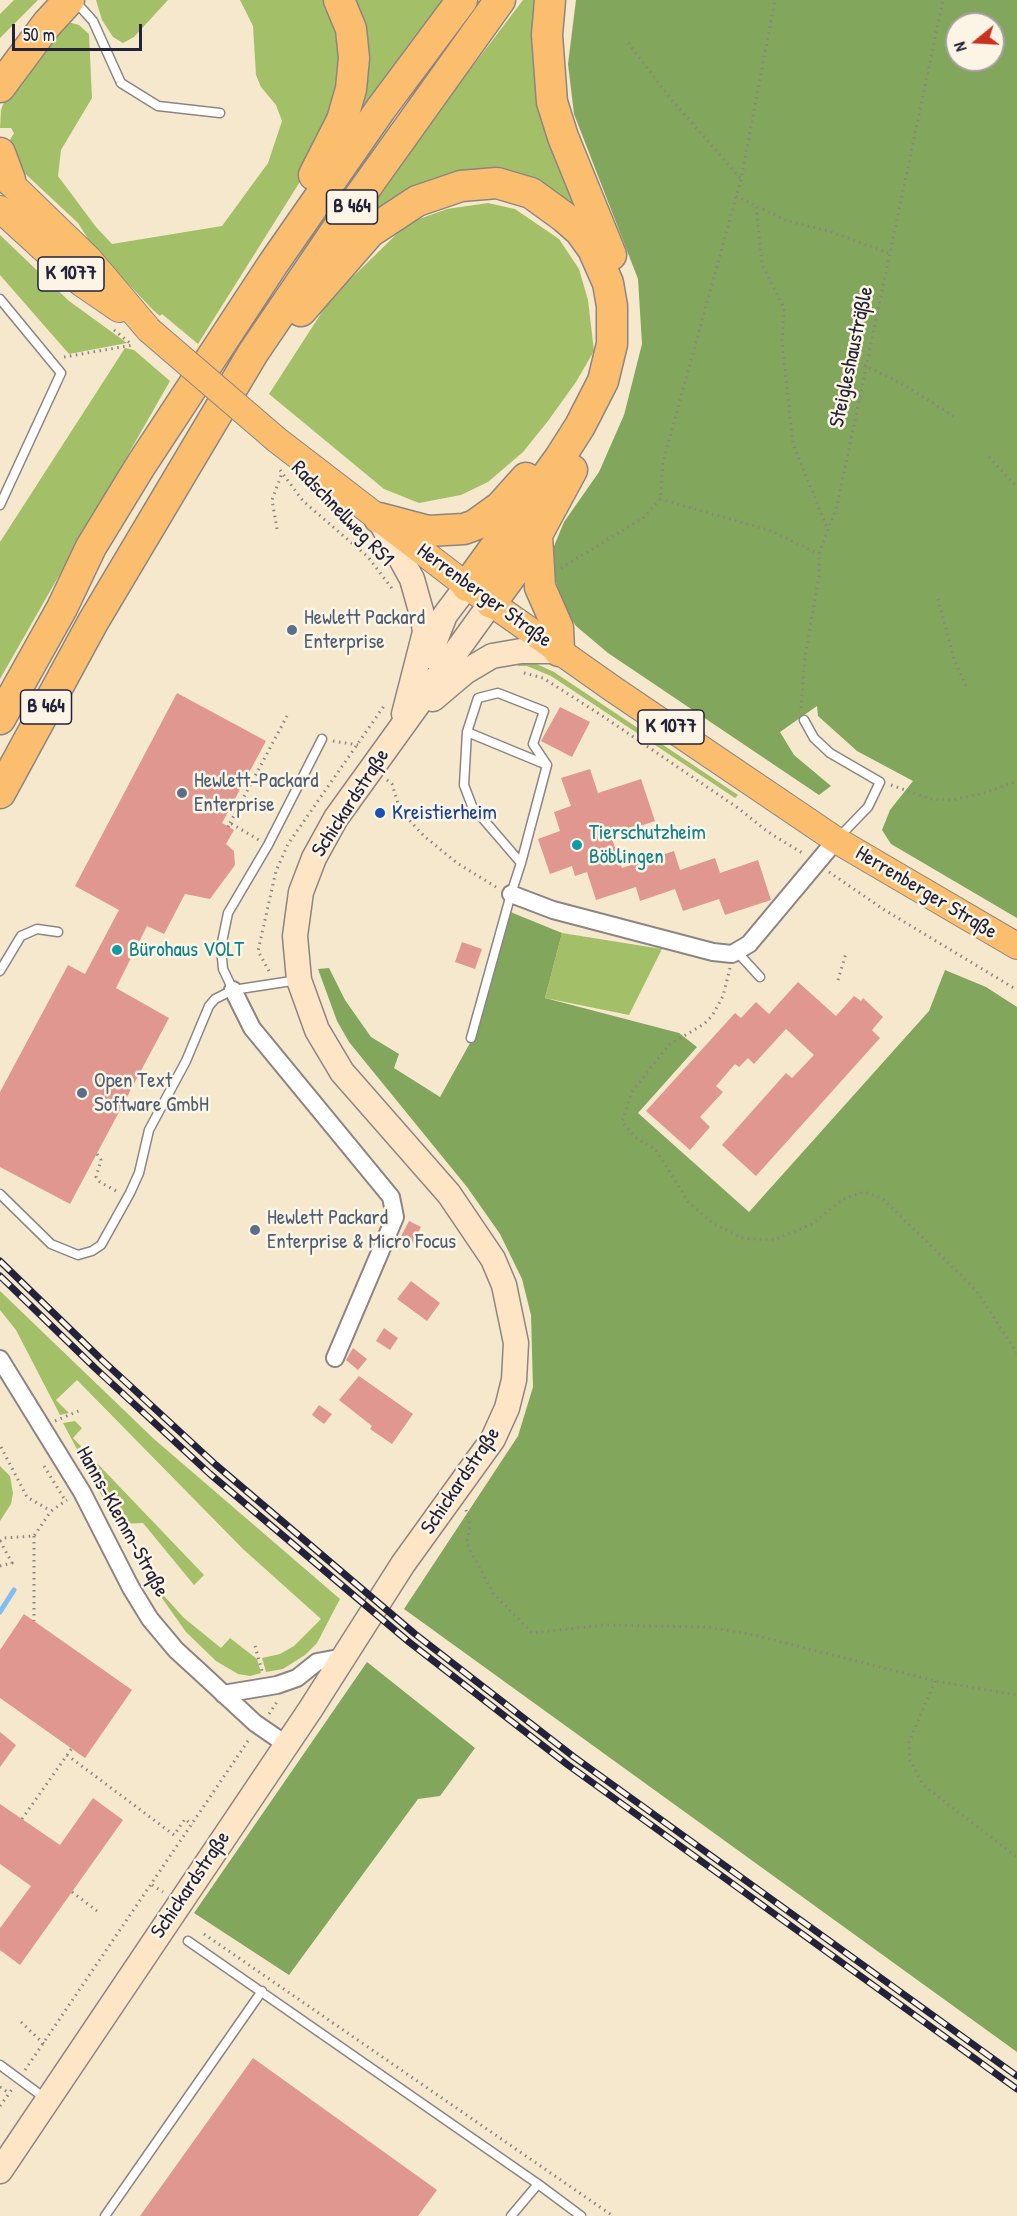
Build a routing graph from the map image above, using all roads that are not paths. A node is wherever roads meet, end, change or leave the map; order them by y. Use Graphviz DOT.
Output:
graph roads {
  1 [pos="69,0"];
  2 [pos="75,0"];
  3 [pos="339,0"];
  4 [pos="462,0"];
  5 [pos="500,0"];
  6 [pos="550,0"];
  7 [pos="47,24"];
  8 [pos="0,57"];
  9 [pos="0,87"];
  10 [pos="220,113"];
  11 [pos="0,153"];
  12 [pos="5,177"];
  13 [pos="0,209"];
  14 [pos="0,299"];
  15 [pos="238,318"];
  16 [pos="141,338"];
  17 [pos="213,421"];
  18 [pos="580,426"];
  19 [pos="0,505"];
  20 [pos="379,518"];
  21 [pos="537,536"];
  22 [pos="467,586"];
  23 [pos="492,603"];
  24 [pos="559,651"];
  25 [pos="0,719"];
  26 [pos="804,720"];
  27 [pos="401,725"];
  28 [pos="467,732"];
  29 [pos="322,739"];
  30 [pos="547,765"];
  31 [pos="0,793"];
  32 [pos="836,840"];
  33 [pos="521,863"];
  34 [pos="510,894"];
  35 [pos="58,932"];
  36 [pos="1017,946"];
  37 [pos="735,953"];
  38 [pos="0,971"];
  39 [pos="760,977"];
  40 [pos="299,980"];
  41 [pos="233,990"];
  42 [pos="471,1038"];
  43 [pos="0,1194"];
  44 [pos="335,1358"];
  45 [pos="0,1359"];
  46 [pos="344,1657"];
  47 [pos="224,1694"];
  48 [pos="286,1745"];
  49 [pos="188,1941"];
  50 [pos="262,1991"];
  51 [pos="0,2065"];
  52 [pos="48,2100"];
  53 [pos="0,2171"];
  54 [pos="538,2184"];
  55 [pos="105,2216"];
  56 [pos="511,2216"];
  57 [pos="581,2216"];
  1 -- 7 [label="highway"];
  2 -- 10 [label="lane"];
  3 -- 15 [label="highway"];
  4 -- 15 [label="highway, B 464"];
  5 -- 17 [label="highway, B 464"];
  6 -- 21 [label="highway"];
  7 -- 8 [label="highway"];
  7 -- 9 [label="highway"];
  11 -- 12 [label="highway"];
  12 -- 16 [label="main road, Herrenberger Straße / K 1077"];
  13 -- 16 [label="main road, Herrenberger Straße / K 1077"];
  14 -- 19 [label="lane"];
  15 -- 25 [label="highway, B 464"];
  16 -- 20 [label="main road, Herrenberger Straße / K 1077, bridge"];
  17 -- 18 [label="highway, B 464"];
  17 -- 31 [label="highway, B 464"];
  18 -- 20 [label="highway"];
  18 -- 22 [label="highway"];
  20 -- 22 [label="main road, Herrenberger Straße / K 1077"];
  20 -- 27 [label="street"];
  21 -- 23 [label="highway"];
  21 -- 24 [label="highway"];
  22 -- 23 [label="main road, Herrenberger Straße / K 1077"];
  22 -- 27 [label="street, Schickardstraße"];
  23 -- 24 [label="main road, Herrenberger Straße / K 1077"];
  23 -- 27 [label="street, Schickardstraße"];
  24 -- 27 [label="street"];
  24 -- 32 [label="main road, Herrenberger Straße / K 1077"];
  26 -- 32 [label="lane"];
  27 -- 40 [label="street, Schickardstraße"];
  28 -- 30 [label="lane"];
  28 -- 30 [label="lane"];
  28 -- 33 [label="lane"];
  29 -- 41 [label="lane"];
  30 -- 33 [label="lane"];
  32 -- 36 [label="main road, Herrenberger Straße / K 1077"];
  32 -- 37 [label="street, Herrenberger Straße"];
  33 -- 34 [label="lane"];
  34 -- 37 [label="street"];
  34 -- 42 [label="lane"];
  35 -- 38 [label="lane"];
  37 -- 39 [label="lane"];
  40 -- 41 [label="lane"];
  40 -- 46 [label="street, Schickardstraße"];
  41 -- 43 [label="lane"];
  41 -- 44 [label="street"];
  45 -- 47 [label="street, Hanns-Klemm-Straße"];
  46 -- 47 [label="street"];
  46 -- 48 [label="street, Schickardstraße"];
  47 -- 48 [label="street, Hanns-Klemm-Straße"];
  48 -- 52 [label="street, Schickardstraße"];
  49 -- 50 [label="lane"];
  50 -- 54 [label="lane"];
  50 -- 55 [label="lane"];
  51 -- 52 [label="lane"];
  52 -- 53 [label="street, Schickardstraße"];
  54 -- 56 [label="lane"];
  54 -- 57 [label="lane"];
}
